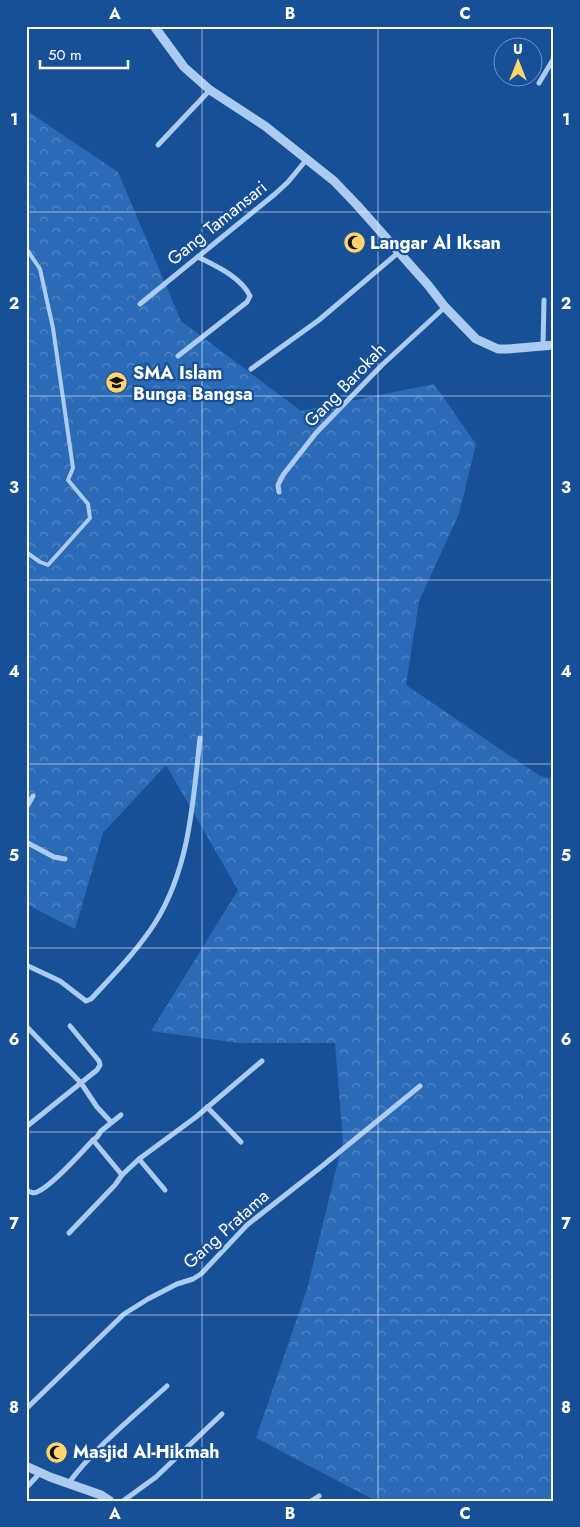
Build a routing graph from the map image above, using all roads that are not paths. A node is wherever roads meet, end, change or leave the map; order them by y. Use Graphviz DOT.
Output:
graph roads {
  1 [pos="154,26"];
  2 [pos="554,58"];
  3 [pos="542,78"];
  4 [pos="210,90"];
  5 [pos="158,145"];
  6 [pos="307,158"];
  7 [pos="26,248"];
  8 [pos="399,252"];
  9 [pos="198,257"];
  10 [pos="544,300"];
  11 [pos="140,304"];
  12 [pos="445,307"];
  13 [pos="554,345"];
  14 [pos="543,346"];
  15 [pos="178,356"];
  16 [pos="251,369"];
  17 [pos="280,492"];
  18 [pos="26,552"];
  19 [pos="200,738"];
  20 [pos="33,796"];
  21 [pos="26,808"];
  22 [pos="26,842"];
  23 [pos="65,859"];
  24 [pos="26,965"];
  25 [pos="26,1026"];
  26 [pos="70,1026"];
  27 [pos="262,1061"];
  28 [pos="81,1083"];
  29 [pos="420,1086"];
  30 [pos="207,1107"];
  31 [pos="121,1115"];
  32 [pos="111,1122"];
  33 [pos="26,1127"];
  34 [pos="92,1140"];
  35 [pos="241,1142"];
  36 [pos="139,1159"];
  37 [pos="122,1175"];
  38 [pos="26,1190"];
  39 [pos="165,1190"];
  40 [pos="69,1233"];
  41 [pos="167,1386"];
  42 [pos="26,1409"];
  43 [pos="222,1414"];
  44 [pos="26,1466"];
  45 [pos="40,1472"];
  46 [pos="68,1484"];
  47 [pos="26,1488"];
  48 [pos="318,1496"];
  49 [pos="99,1498"];
  50 [pos="110,1501"];
  51 [pos="123,1501"];
  52 [pos="311,1501"];
  1 -- 4 [label="street"];
  2 -- 3 [label="street"];
  4 -- 5 [label="street"];
  4 -- 6 [label="street"];
  6 -- 8 [label="street"];
  6 -- 9 [label="street, Gang Tamansari"];
  7 -- 18 [label="lane"];
  8 -- 12 [label="street"];
  8 -- 16 [label="street"];
  9 -- 11 [label="street, Gang Tamansari"];
  9 -- 15 [label="street"];
  10 -- 14 [label="street"];
  12 -- 14 [label="street"];
  12 -- 17 [label="street, Gang Barokah"];
  13 -- 14 [label="street"];
  19 -- 24 [label="street"];
  20 -- 21 [label="street"];
  22 -- 23 [label="street"];
  25 -- 28 [label="street"];
  26 -- 28 [label="street"];
  27 -- 30 [label="street"];
  28 -- 32 [label="street"];
  28 -- 33 [label="street"];
  29 -- 42 [label="street, Gang Pratama"];
  30 -- 35 [label="street"];
  30 -- 36 [label="street"];
  31 -- 32 [label="street"];
  32 -- 34 [label="street"];
  34 -- 37 [label="street"];
  34 -- 38 [label="street"];
  36 -- 37 [label="street"];
  36 -- 39 [label="street"];
  37 -- 40 [label="street"];
  41 -- 46 [label="street"];
  43 -- 51 [label="street"];
  44 -- 45 [label="street"];
  45 -- 46 [label="street"];
  45 -- 47 [label="street"];
  46 -- 49 [label="street"];
  48 -- 52 [label="street"];
  49 -- 50 [label="street"];
}
